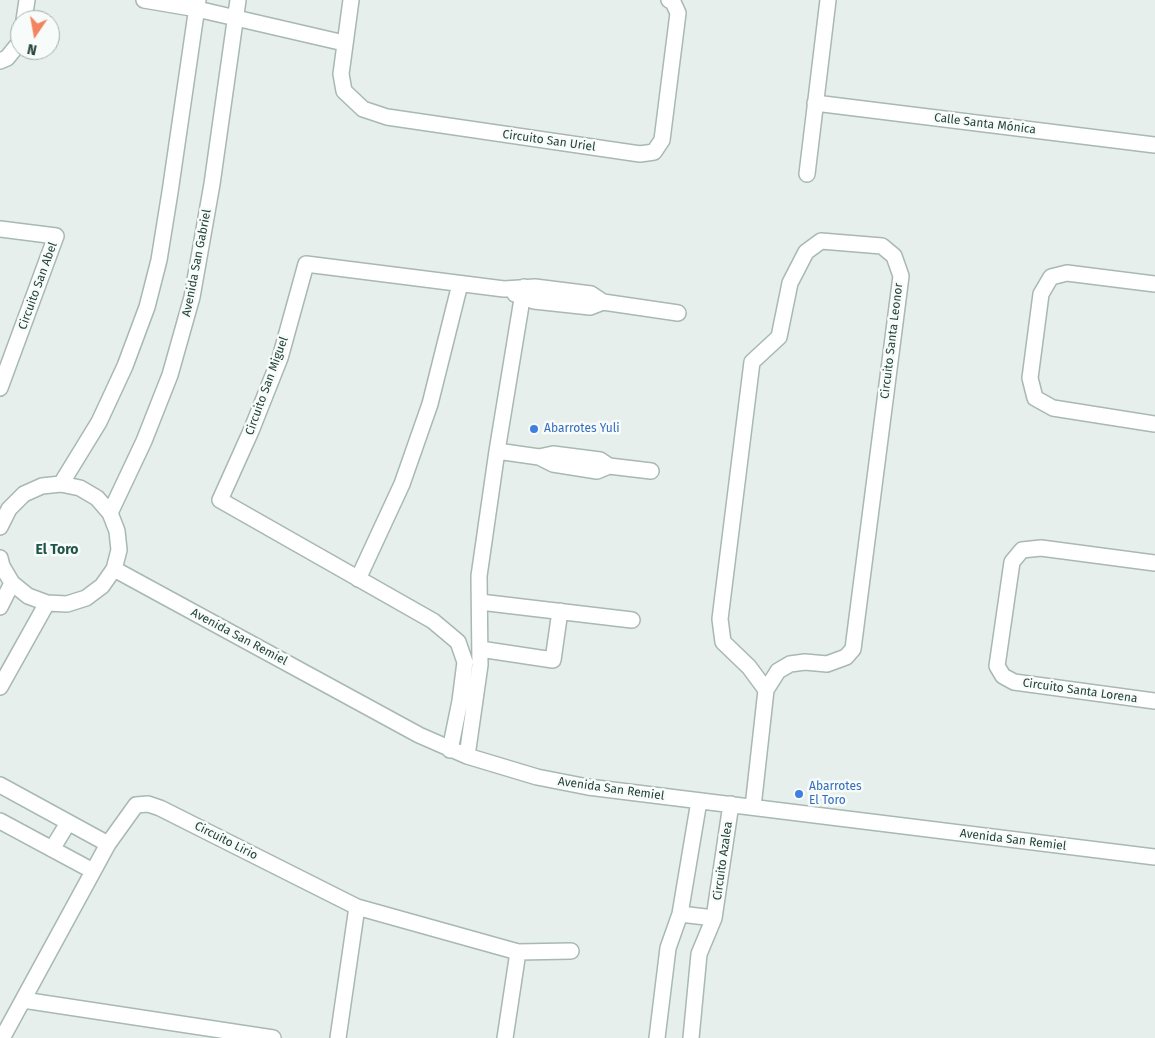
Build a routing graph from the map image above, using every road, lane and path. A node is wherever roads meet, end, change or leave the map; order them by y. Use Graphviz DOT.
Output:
graph roads {
  1 [pos="144,0"];
  2 [pos="238,0"];
  3 [pos="350,0"];
  4 [pos="669,0"];
  5 [pos="828,0"];
  6 [pos="197,5"];
  7 [pos="236,18"];
  8 [pos="344,43"];
  9 [pos="815,103"];
  10 [pos="1155,145"];
  11 [pos="807,174"];
  12 [pos="0,229"];
  13 [pos="460,284"];
  14 [pos="1155,284"];
  15 [pos="524,292"];
  16 [pos="678,313"];
  17 [pos="0,388"];
  18 [pos="1155,424"];
  19 [pos="497,451"];
  20 [pos="651,472"];
  21 [pos="61,484"];
  22 [pos="110,513"];
  23 [pos="2,519"];
  24 [pos="0,558"];
  25 [pos="1155,563"];
  26 [pos="114,569"];
  27 [pos="358,579"];
  28 [pos="12,583"];
  29 [pos="480,602"];
  30 [pos="47,603"];
  31 [pos="0,607"];
  32 [pos="560,611"];
  33 [pos="632,620"];
  34 [pos="480,649"];
  35 [pos="0,687"];
  36 [pos="766,690"];
  37 [pos="1155,701"];
  38 [pos="450,750"];
  39 [pos="467,756"];
  40 [pos="0,785"];
  41 [pos="699,801"];
  42 [pos="731,804"];
  43 [pos="753,807"];
  44 [pos="0,821"];
  45 [pos="68,823"];
  46 [pos="108,844"];
  47 [pos="52,849"];
  48 [pos="1155,857"];
  49 [pos="93,871"];
  50 [pos="357,907"];
  51 [pos="680,914"];
  52 [pos="714,918"];
  53 [pos="571,951"];
  54 [pos="518,952"];
  55 [pos="23,1000"];
  56 [pos="5,1033"];
  57 [pos="273,1038"];
  58 [pos="338,1038"];
  59 [pos="505,1038"];
  60 [pos="657,1038"];
  61 [pos="691,1038"];
  1 -- 6 [label="street"];
  2 -- 7 [label="street, Avenida San Gabriel"];
  3 -- 8 [label="street, Circuito San Uriel"];
  4 -- 8 [label="street, Circuito San Uriel"];
  5 -- 9 [label="street"];
  6 -- 7 [label="street"];
  6 -- 21 [label="street"];
  7 -- 8 [label="street"];
  7 -- 22 [label="street, Avenida San Gabriel"];
  9 -- 10 [label="street, Calle Santa Mónica"];
  9 -- 11 [label="street"];
  12 -- 17 [label="street, Circuito San Abel"];
  13 -- 15 [label="street, Circuito San Miguel"];
  13 -- 27 [label="street"];
  13 -- 27 [label="street, Circuito San Miguel"];
  14 -- 18 [label="street"];
  15 -- 16 [label="street, Circuito San Miguel"];
  15 -- 19 [label="street"];
  19 -- 20 [label="street"];
  19 -- 29 [label="street"];
  21 -- 22 [label="street"];
  21 -- 23 [label="street"];
  22 -- 26 [label="street"];
  24 -- 28 [label="street"];
  25 -- 37 [label="street, Circuito Santa Lorena"];
  26 -- 30 [label="street"];
  26 -- 38 [label="street, Avenida San Remiel"];
  27 -- 38 [label="street, Circuito San Miguel"];
  28 -- 30 [label="street"];
  28 -- 31 [label="street"];
  29 -- 32 [label="street"];
  29 -- 34 [label="street"];
  30 -- 35 [label="street"];
  32 -- 33 [label="street"];
  32 -- 34 [label="street"];
  34 -- 39 [label="street"];
  36 -- 36 [label="street, Circuito Santa Leonor"];
  36 -- 43 [label="street, Circuito Santa Leonor"];
  38 -- 39 [label="street, Avenida San Remiel"];
  39 -- 41 [label="street, Avenida San Remiel"];
  40 -- 45 [label="street"];
  41 -- 42 [label="street, Avenida San Remiel"];
  41 -- 51 [label="street"];
  42 -- 43 [label="street, Avenida San Remiel"];
  42 -- 52 [label="street, Circuito Azalea"];
  43 -- 48 [label="street, Avenida San Remiel"];
  44 -- 47 [label="street"];
  45 -- 46 [label="street"];
  45 -- 47 [label="street"];
  46 -- 49 [label="street, Circuito Lirio"];
  46 -- 50 [label="street, Circuito Lirio"];
  47 -- 49 [label="street"];
  49 -- 55 [label="street, Circuito Lirio"];
  50 -- 54 [label="street, Circuito Lirio"];
  50 -- 58 [label="street"];
  51 -- 52 [label="street, Circuito Azalea"];
  51 -- 60 [label="street"];
  52 -- 61 [label="street, Circuito Azalea"];
  53 -- 54 [label="street, Circuito Lirio"];
  54 -- 59 [label="street"];
  55 -- 56 [label="street, Circuito Lirio"];
  55 -- 57 [label="street"];
}
